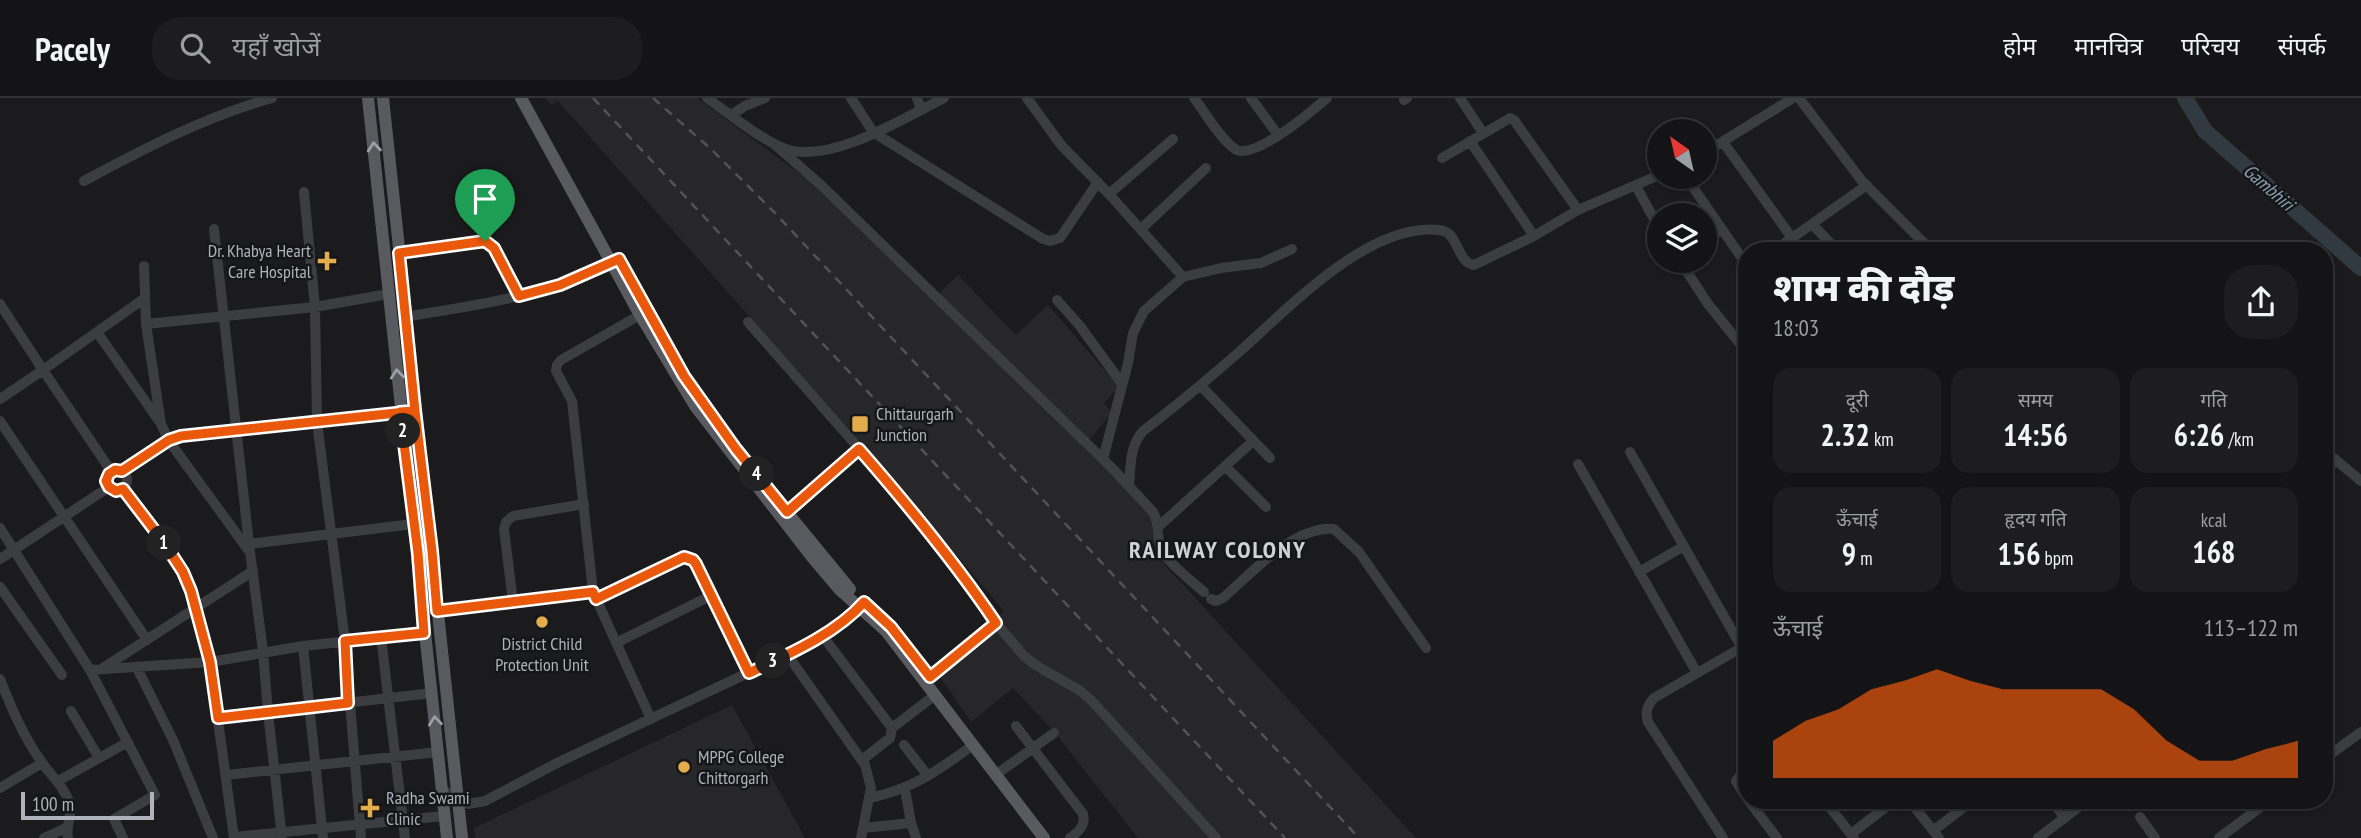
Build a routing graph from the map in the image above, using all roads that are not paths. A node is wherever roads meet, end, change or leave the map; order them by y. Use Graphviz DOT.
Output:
graph roads {
  1 [pos="272,98"];
  2 [pos="368,98"];
  3 [pos="383,98"];
  4 [pos="521,98"];
  5 [pos="531,98"];
  6 [pos="707,98"];
  7 [pos="765,98"];
  8 [pos="851,98"];
  9 [pos="917,98"];
  10 [pos="944,98"];
  11 [pos="1027,98"];
  12 [pos="1194,98"];
  13 [pos="1251,98"];
  14 [pos="1326,98"];
  15 [pos="1460,98"];
  16 [pos="1793,98"];
  17 [pos="1798,98"];
  18 [pos="921,109"];
  19 [pos="731,114"];
  20 [pos="873,132"];
  21 [pos="1483,133"];
  22 [pos="1278,135"];
  23 [pos="1173,139"];
  24 [pos="1470,141"];
  25 [pos="1723,142"];
  26 [pos="773,143"];
  27 [pos="1717,145"];
  28 [pos="1443,158"];
  29 [pos="1206,168"];
  30 [pos="84,181"];
  31 [pos="1647,181"];
  32 [pos="1098,182"];
  33 [pos="1867,185"];
  34 [pos="1636,186"];
  35 [pos="1694,189"];
  36 [pos="304,192"];
  37 [pos="1109,194"];
  38 [pos="1647,206"];
  39 [pos="1578,211"];
  40 [pos="1812,224"];
  41 [pos="214,229"];
  42 [pos="1141,229"];
  43 [pos="1722,229"];
  44 [pos="1717,232"];
  45 [pos="1534,236"];
  46 [pos="1792,238"];
  47 [pos="1786,242"];
  48 [pos="1829,242"];
  49 [pos="1923,242"];
  50 [pos="1292,249"];
  51 [pos="1738,252"];
  52 [pos="399,253"];
  53 [pos="615,261"];
  54 [pos="144,266"];
  55 [pos="1688,273"];
  56 [pos="1183,277"];
  57 [pos="388,294"];
  58 [pos="519,296"];
  59 [pos="145,298"];
  60 [pos="1057,300"];
  61 [pos="0,304"];
  62 [pos="315,307"];
  63 [pos="640,315"];
  64 [pos="223,317"];
  65 [pos="406,317"];
  66 [pos="748,322"];
  67 [pos="146,324"];
  68 [pos="97,332"];
  69 [pos="1738,341"];
  70 [pos="43,369"];
  71 [pos="1122,384"];
  72 [pos="1201,386"];
  73 [pos="0,399"];
  74 [pos="415,411"];
  75 [pos="400,412"];
  76 [pos="0,421"];
  77 [pos="317,422"];
  78 [pos="161,424"];
  79 [pos="237,431"];
  80 [pos="169,440"];
  81 [pos="1253,441"];
  82 [pos="859,449"];
  83 [pos="1630,452"];
  84 [pos="1270,458"];
  85 [pos="2333,458"];
  86 [pos="1103,459"];
  87 [pos="2337,461"];
  88 [pos="1578,464"];
  89 [pos="2333,464"];
  90 [pos="1226,466"];
  91 [pos="117,471"];
  92 [pos="2361,481"];
  93 [pos="1129,486"];
  94 [pos="109,487"];
  95 [pos="123,489"];
  96 [pos="584,504"];
  97 [pos="1266,507"];
  98 [pos="783,514"];
  99 [pos="66,516"];
  100 [pos="413,524"];
  101 [pos="1158,527"];
  102 [pos="0,528"];
  103 [pos="331,533"];
  104 [pos="1684,547"];
  105 [pos="250,549"];
  106 [pos="15,550"];
  107 [pos="0,559"];
  108 [pos="253,571"];
  109 [pos="1639,572"];
  110 [pos="0,587"];
  111 [pos="594,595"];
  112 [pos="712,595"];
  113 [pos="513,602"];
  114 [pos="862,605"];
  115 [pos="196,609"];
  116 [pos="437,611"];
  117 [pos="996,623"];
  118 [pos="424,633"];
  119 [pos="822,635"];
  120 [pos="1738,636"];
  121 [pos="381,637"];
  122 [pos="147,640"];
  123 [pos="345,641"];
  124 [pos="616,643"];
  125 [pos="303,646"];
  126 [pos="1426,648"];
  127 [pos="1738,649"];
  128 [pos="263,651"];
  129 [pos="787,654"];
  130 [pos="210,662"];
  131 [pos="137,668"];
  132 [pos="95,670"];
  133 [pos="749,673"];
  134 [pos="1697,673"];
  135 [pos="61,674"];
  136 [pos="930,677"];
  137 [pos="0,678"];
  138 [pos="432,693"];
  139 [pos="935,695"];
  140 [pos="388,698"];
  141 [pos="0,700"];
  142 [pos="348,703"];
  143 [pos="309,707"];
  144 [pos="71,710"];
  145 [pos="12,712"];
  146 [pos="268,712"];
  147 [pos="218,718"];
  148 [pos="651,719"];
  149 [pos="1016,726"];
  150 [pos="892,728"];
  151 [pos="2361,732"];
  152 [pos="1054,733"];
  153 [pos="128,743"];
  154 [pos="904,745"];
  155 [pos="973,745"];
  156 [pos="1032,748"];
  157 [pos="438,752"];
  158 [pos="2333,752"];
  159 [pos="394,757"];
  160 [pos="99,758"];
  161 [pos="862,760"];
  162 [pos="355,761"];
  163 [pos="42,763"];
  164 [pos="315,766"];
  165 [pos="275,770"];
  166 [pos="1001,771"];
  167 [pos="226,775"];
  168 [pos="928,776"];
  169 [pos="58,781"];
  170 [pos="0,788"];
  171 [pos="442,789"];
  172 [pos="905,789"];
  173 [pos="870,798"];
  174 [pos="457,800"];
  175 [pos="1755,809"];
  176 [pos="1831,809"];
  177 [pos="1884,809"];
  178 [pos="1916,809"];
  179 [pos="1963,809"];
  180 [pos="2058,809"];
  181 [pos="2076,809"];
  182 [pos="2258,809"];
  183 [pos="444,816"];
  184 [pos="2140,817"];
  185 [pos="2065,818"];
  186 [pos="404,820"];
  187 [pos="911,823"];
  188 [pos="360,825"];
  189 [pos="67,833"];
  190 [pos="322,833"];
  191 [pos="862,833"];
  192 [pos="1936,834"];
  193 [pos="282,835"];
  194 [pos="1852,836"];
  195 [pos="44,838"];
  196 [pos="123,838"];
  197 [pos="212,838"];
  198 [pos="234,838"];
  199 [pos="361,838"];
  200 [pos="405,838"];
  201 [pos="447,838"];
  202 [pos="462,838"];
  203 [pos="916,838"];
  204 [pos="1044,838"];
  205 [pos="1052,838"];
  206 [pos="1070,838"];
  207 [pos="1216,838"];
  208 [pos="1723,838"];
  209 [pos="1777,838"];
  210 [pos="2038,838"];
  211 [pos="2155,838"];
  212 [pos="2218,838"];
  1 -- 30 [label="street"];
  57 -- 2 [label="main road, one-way"];
  3 -- 52 [label="main road"];
  4 -- 53 [label="main road"];
  5 -- 53 [label="main road"];
  6 -- 19 [label="street"];
  7 -- 19 [label="street"];
  8 -- 20 [label="street"];
  9 -- 18 [label="street"];
  10 -- 18 [label="street"];
  11 -- 32 [label="street"];
  12 -- 22 [label="street"];
  13 -- 22 [label="street"];
  14 -- 22 [label="street"];
  15 -- 21 [label="street"];
  16 -- 25 [label="street"];
  17 -- 33 [label="street"];
  18 -- 20 [label="street"];
  19 -- 26 [label="street"];
  20 -- 26 [label="street"];
  20 -- 32 [label="street"];
  21 -- 24 [label="street"];
  21 -- 39 [label="street"];
  23 -- 37 [label="street"];
  24 -- 28 [label="street"];
  24 -- 45 [label="street"];
  25 -- 27 [label="street"];
  25 -- 46 [label="street"];
  26 -- 86 [label="street"];
  29 -- 42 [label="street"];
  31 -- 34 [label="street"];
  32 -- 37 [label="street"];
  33 -- 40 [label="street"];
  33 -- 49 [label="street"];
  34 -- 38 [label="street"];
  34 -- 39 [label="street"];
  35 -- 43 [label="street"];
  36 -- 62 [label="street"];
  37 -- 42 [label="street"];
  39 -- 45 [label="street"];
  40 -- 46 [label="street"];
  40 -- 48 [label="street"];
  41 -- 64 [label="street"];
  42 -- 56 [label="street"];
  43 -- 44 [label="street"];
  43 -- 51 [label="street"];
  45 -- 72 [label="street"];
  46 -- 47 [label="street"];
  50 -- 56 [label="street"];
  52 -- 58 [label="street"];
  52 -- 65 [label="main road"];
  53 -- 58 [label="street"];
  53 -- 63 [label="main road"];
  53 -- 98 [label="main road"];
  54 -- 59 [label="street"];
  55 -- 69 [label="street"];
  56 -- 71 [label="street"];
  57 -- 62 [label="street"];
  75 -- 57 [label="main road, one-way"];
  58 -- 65 [label="street"];
  59 -- 67 [label="street"];
  59 -- 68 [label="street"];
  60 -- 71 [label="street"];
  61 -- 70 [label="street"];
  62 -- 64 [label="street"];
  62 -- 77 [label="street"];
  63 -- 96 [label="street"];
  63 -- 98 [label="main road"];
  64 -- 67 [label="street"];
  64 -- 79 [label="street"];
  65 -- 74 [label="main road"];
  66 -- 82 [label="street"];
  67 -- 78 [label="street"];
  68 -- 70 [label="street"];
  68 -- 78 [label="street"];
  70 -- 73 [label="street"];
  70 -- 91 [label="street"];
  71 -- 86 [label="street"];
  72 -- 81 [label="street"];
  72 -- 93 [label="street"];
  74 -- 75 [label="street"];
  74 -- 116 [label="main road"];
  75 -- 77 [label="street"];
  75 -- 100 [label="main road"];
  76 -- 99 [label="street"];
  77 -- 79 [label="street"];
  77 -- 103 [label="street"];
  78 -- 80 [label="street"];
  79 -- 80 [label="street"];
  79 -- 105 [label="street"];
  80 -- 91 [label="street"];
  80 -- 105 [label="street"];
  81 -- 84 [label="street"];
  81 -- 90 [label="street"];
  82 -- 98 [label="street"];
  82 -- 117 [label="street"];
  83 -- 104 [label="street"];
  85 -- 87 [label="street"];
  86 -- 93 [label="street"];
  87 -- 89 [label="street"];
  87 -- 92 [label="street"];
  88 -- 109 [label="street"];
  90 -- 97 [label="street"];
  90 -- 101 [label="street"];
  91 -- 94 [label="street"];
  91 -- 95 [label="street"];
  93 -- 101 [label="street"];
  94 -- 95 [label="street"];
  94 -- 99 [label="street"];
  95 -- 115 [label="street"];
  96 -- 111 [label="street"];
  96 -- 113 [label="street"];
  98 -- 114 [label="main road"];
  99 -- 106 [label="street"];
  99 -- 122 [label="street"];
  100 -- 103 [label="street"];
  100 -- 118 [label="main road"];
  101 -- 126 [label="street"];
  102 -- 106 [label="street"];
  103 -- 105 [label="street"];
  103 -- 123 [label="street"];
  104 -- 109 [label="street"];
  104 -- 120 [label="street"];
  105 -- 108 [label="street"];
  106 -- 107 [label="street"];
  106 -- 132 [label="street"];
  108 -- 115 [label="street"];
  108 -- 128 [label="street"];
  109 -- 134 [label="street"];
  110 -- 135 [label="street"];
  111 -- 112 [label="street"];
  111 -- 113 [label="street"];
  111 -- 124 [label="street"];
  112 -- 124 [label="street"];
  112 -- 133 [label="street"];
  113 -- 116 [label="street"];
  114 -- 119 [label="street"];
  114 -- 136 [label="main road"];
  114 -- 139 [label="main road"];
  115 -- 122 [label="street"];
  115 -- 130 [label="street"];
  116 -- 174 [label="main road"];
  117 -- 136 [label="street"];
  117 -- 207 [label="street"];
  118 -- 121 [label="street"];
  118 -- 138 [label="main road"];
  119 -- 129 [label="street"];
  119 -- 150 [label="street"];
  121 -- 123 [label="street"];
  121 -- 140 [label="street"];
  122 -- 132 [label="street"];
  123 -- 125 [label="street"];
  123 -- 142 [label="street"];
  124 -- 148 [label="street"];
  125 -- 128 [label="street"];
  125 -- 143 [label="street"];
  127 -- 134 [label="street"];
  128 -- 130 [label="street"];
  128 -- 146 [label="street"];
  129 -- 133 [label="street"];
  129 -- 161 [label="street"];
  130 -- 131 [label="street"];
  130 -- 147 [label="street"];
  131 -- 132 [label="street"];
  131 -- 197 [label="street"];
  132 -- 153 [label="street"];
  133 -- 148 [label="street"];
  134 -- 208 [label="street"];
  136 -- 166 [label="main road"];
  137 -- 145 [label="street"];
  138 -- 140 [label="street"];
  157 -- 138 [label="main road, one-way"];
  139 -- 150 [label="street"];
  139 -- 155 [label="main road"];
  140 -- 142 [label="street"];
  140 -- 159 [label="street"];
  141 -- 145 [label="street"];
  142 -- 143 [label="street"];
  142 -- 162 [label="street"];
  143 -- 146 [label="street"];
  143 -- 164 [label="street"];
  144 -- 160 [label="street"];
  145 -- 163 [label="street"];
  146 -- 147 [label="street"];
  146 -- 165 [label="street"];
  147 -- 167 [label="street"];
  148 -- 174 [label="street"];
  149 -- 156 [label="street"];
  150 -- 161 [label="street"];
  151 -- 158 [label="street"];
  152 -- 156 [label="street"];
  153 -- 160 [label="street"];
  153 -- 196 [label="street"];
  154 -- 168 [label="street"];
  155 -- 168 [label="street"];
  155 -- 204 [label="main road"];
  156 -- 166 [label="street"];
  156 -- 206 [label="street"];
  157 -- 159 [label="street"];
  157 -- 171 [label="main road"];
  159 -- 162 [label="street"];
  159 -- 186 [label="street"];
  160 -- 169 [label="street"];
  161 -- 173 [label="street"];
  162 -- 164 [label="street"];
  162 -- 188 [label="street"];
  163 -- 169 [label="street"];
  163 -- 170 [label="street"];
  164 -- 165 [label="street"];
  164 -- 190 [label="street"];
  165 -- 167 [label="street"];
  165 -- 193 [label="street"];
  166 -- 205 [label="main road"];
  167 -- 198 [label="street"];
  168 -- 172 [label="street"];
  169 -- 189 [label="street"];
  171 -- 174 [label="street"];
  171 -- 183 [label="main road"];
  172 -- 173 [label="street"];
  172 -- 187 [label="street"];
  173 -- 191 [label="street"];
  174 -- 202 [label="main road"];
  175 -- 209 [label="street"];
  176 -- 194 [label="street"];
  177 -- 194 [label="street"];
  178 -- 192 [label="street"];
  179 -- 192 [label="street"];
  180 -- 185 [label="street"];
  181 -- 185 [label="street"];
  182 -- 212 [label="street"];
  183 -- 186 [label="street"];
  183 -- 201 [label="main road"];
  184 -- 211 [label="street"];
  185 -- 210 [label="street"];
  186 -- 188 [label="street"];
  186 -- 200 [label="street"];
  187 -- 191 [label="street"];
  187 -- 203 [label="street"];
  188 -- 190 [label="street"];
  188 -- 199 [label="street"];
  189 -- 195 [label="street"];
  190 -- 193 [label="street"];
  193 -- 198 [label="street"];
}
